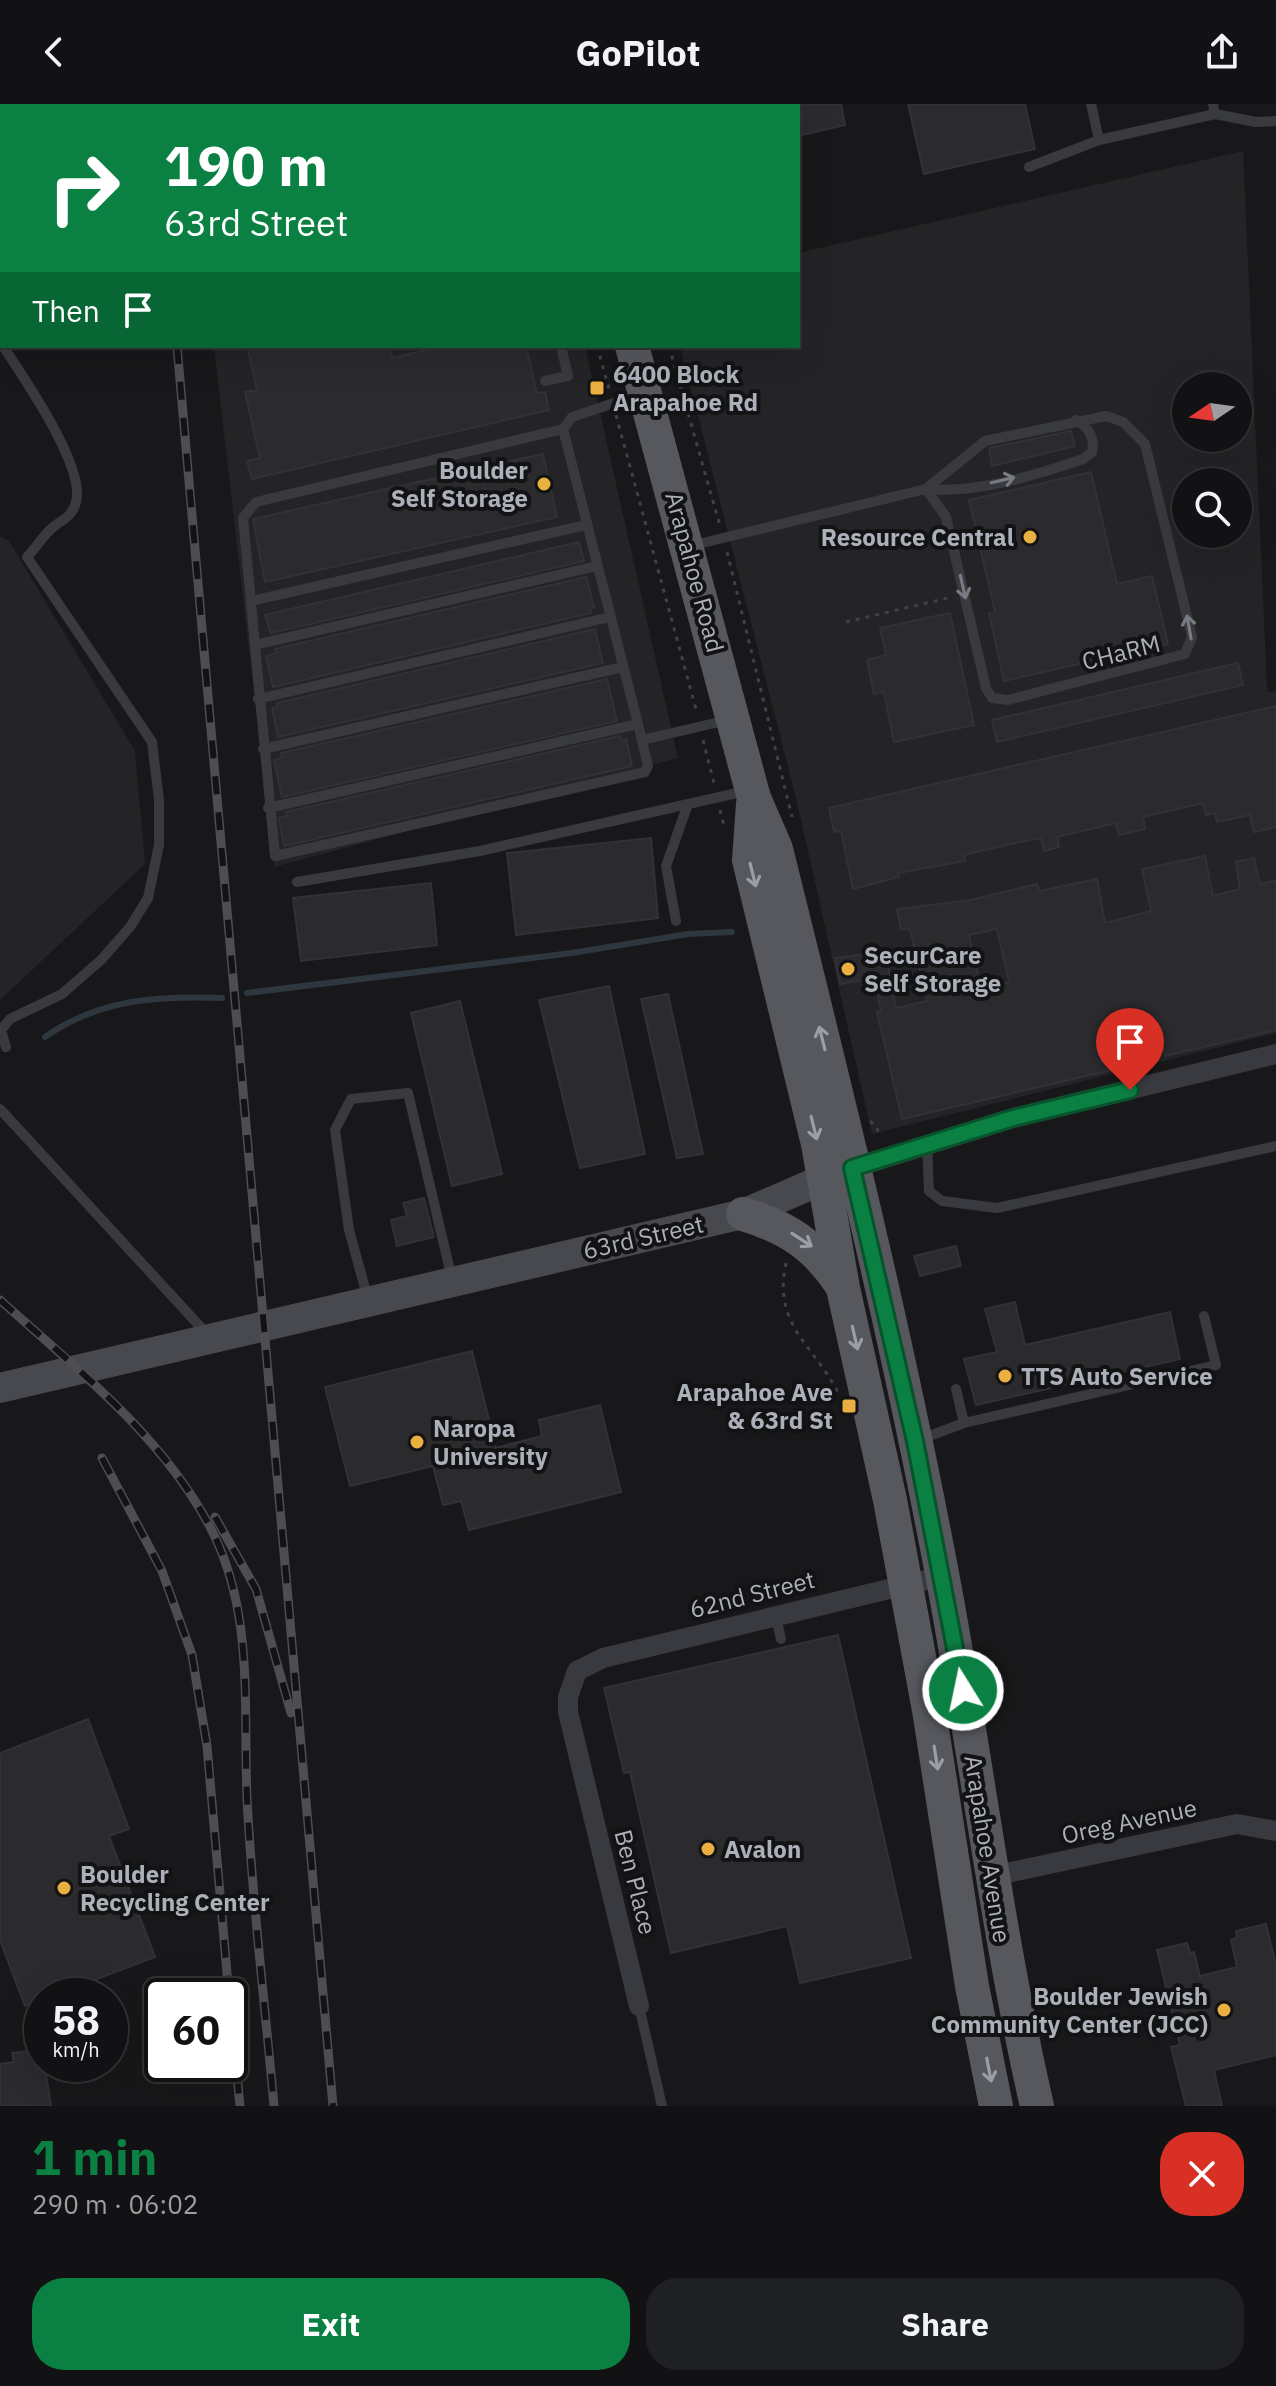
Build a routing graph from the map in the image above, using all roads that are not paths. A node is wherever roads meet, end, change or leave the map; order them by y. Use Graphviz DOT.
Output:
graph roads {
  1 [pos="1091,104"];
  2 [pos="1214,109"];
  3 [pos="1276,121"];
  4 [pos="1099,140"];
  5 [pos="1029,167"];
  6 [pos="5,348"];
  7 [pos="561,348"];
  8 [pos="633,348"];
  9 [pos="545,381"];
  10 [pos="645,392"];
  11 [pos="1076,420"];
  12 [pos="563,429"];
  13 [pos="926,489"];
  14 [pos="586,525"];
  15 [pos="688,546"];
  16 [pos="597,566"];
  17 [pos="251,601"];
  18 [pos="610,617"];
  19 [pos="255,645"];
  20 [pos="623,667"];
  21 [pos="258,699"];
  22 [pos="734,719"];
  23 [pos="638,724"];
  24 [pos="642,740"];
  25 [pos="263,749"];
  26 [pos="753,794"];
  27 [pos="688,804"];
  28 [pos="268,808"];
  29 [pos="297,882"];
  30 [pos="676,921"];
  31 [pos="6,1047"];
  32 [pos="1276,1054"];
  33 [pos="0,1109"];
  34 [pos="927,1144"];
  35 [pos="1276,1146"];
  36 [pos="838,1174"];
  37 [pos="743,1214"];
  38 [pos="452,1282"];
  39 [pos="843,1288"];
  40 [pos="369,1301"];
  41 [pos="1204,1316"];
  42 [pos="211,1339"];
  43 [pos="0,1388"];
  44 [pos="956,1389"];
  45 [pos="964,1423"];
  46 [pos="915,1441"];
  47 [pos="943,1576"];
  48 [pos="907,1584"];
  49 [pos="775,1614"];
  50 [pos="781,1639"];
  51 [pos="577,1671"];
  52 [pos="1276,1831"];
  53 [pos="992,1876"];
  54 [pos="639,2006"];
  55 [pos="662,2106"];
  56 [pos="996,2106"];
  57 [pos="1037,2106"];
  1 -- 4 [label="lane"];
  2 -- 3 [label="lane"];
  2 -- 4 [label="lane"];
  4 -- 5 [label="lane"];
  6 -- 31 [label="lane"];
  7 -- 9 [label="lane"];
  8 -- 10 [label="main road, Arapahoe Road"];
  10 -- 12 [label="lane"];
  10 -- 15 [label="main road, Arapahoe Road"];
  11 -- 13 [label="lane"];
  13 -- 11 [label="lane, one-way"];
  13 -- 11 [label="lane, CHaRM, one-way"];
  12 -- 14 [label="lane"];
  12 -- 17 [label="lane"];
  13 -- 15 [label="lane"];
  14 -- 16 [label="lane"];
  14 -- 17 [label="lane"];
  15 -- 22 [label="main road, Arapahoe Road"];
  16 -- 18 [label="lane"];
  16 -- 19 [label="lane"];
  17 -- 19 [label="lane"];
  18 -- 20 [label="lane"];
  18 -- 21 [label="lane"];
  19 -- 21 [label="lane"];
  20 -- 23 [label="lane"];
  20 -- 25 [label="lane"];
  21 -- 25 [label="lane"];
  22 -- 24 [label="lane"];
  22 -- 26 [label="main road, Arapahoe Road"];
  23 -- 24 [label="lane"];
  23 -- 28 [label="lane"];
  24 -- 28 [label="lane"];
  25 -- 28 [label="lane"];
  26 -- 27 [label="lane"];
  26 -- 36 [label="main road, Arapahoe Road"];
  27 -- 29 [label="lane"];
  27 -- 30 [label="lane"];
  32 -- 34 [label="street, 63rd Street"];
  33 -- 42 [label="lane"];
  34 -- 35 [label="lane"];
  34 -- 36 [label="street, 63rd Street"];
  36 -- 37 [label="street, 63rd Street"];
  36 -- 39 [label="main road, Arapahoe Avenue"];
  36 -- 46 [label="main road, Arapahoe Avenue"];
  37 -- 38 [label="street, 63rd Street"];
  37 -- 39 [label="main road, one-way"];
  38 -- 40 [label="street, 63rd Street"];
  38 -- 40 [label="lane"];
  39 -- 48 [label="main road, Arapahoe Avenue, one-way"];
  40 -- 42 [label="street, 63rd Street"];
  41 -- 45 [label="lane"];
  42 -- 43 [label="street, 63rd Street"];
  44 -- 45 [label="lane"];
  45 -- 46 [label="lane"];
  46 -- 47 [label="main road, Arapahoe Avenue"];
  47 -- 48 [label="street, 62nd Street"];
  47 -- 53 [label="main road, Arapahoe Avenue"];
  48 -- 49 [label="street, 62nd Street"];
  48 -- 56 [label="main road, Arapahoe Avenue, one-way"];
  49 -- 50 [label="lane"];
  49 -- 51 [label="street, 62nd Street"];
  51 -- 54 [label="street, Ben Place"];
  52 -- 53 [label="street, Oreg Avenue"];
  53 -- 57 [label="main road, Arapahoe Avenue"];
  54 -- 55 [label="lane, Ben Place"];
}
